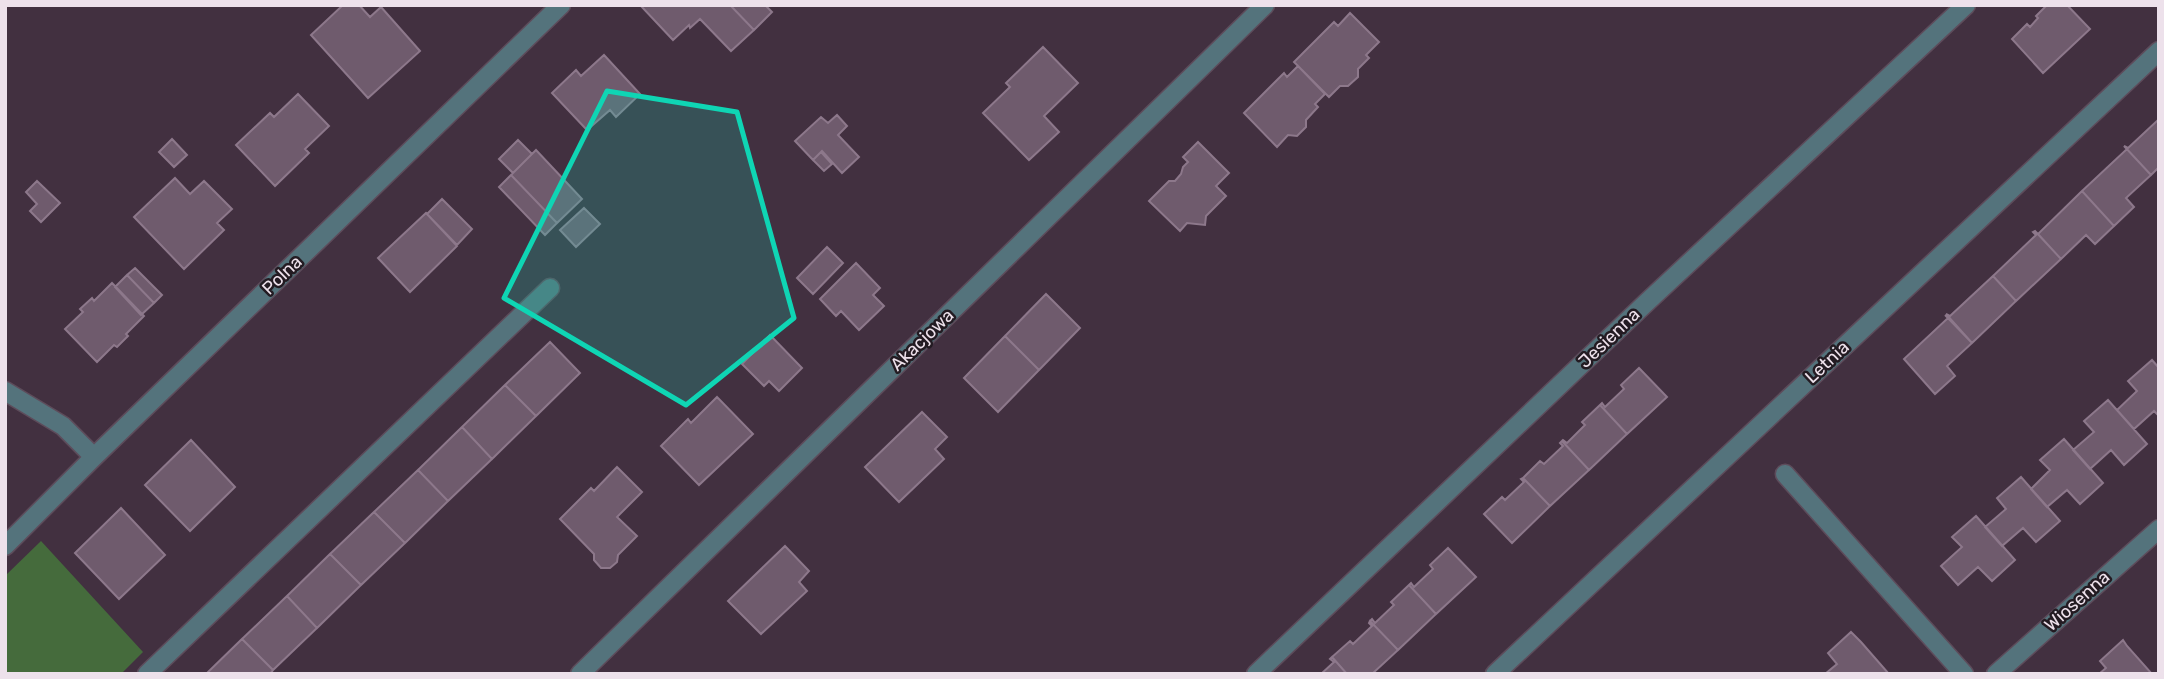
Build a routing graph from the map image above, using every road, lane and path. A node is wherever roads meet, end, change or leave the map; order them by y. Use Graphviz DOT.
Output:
graph roads {
  1 [pos="561,5"];
  2 [pos="1265,5"];
  3 [pos="1966,5"];
  4 [pos="2159,51"];
  5 [pos="550,288"];
  6 [pos="5,391"];
  7 [pos="94,457"];
  8 [pos="1785,474"];
  9 [pos="2159,529"];
  10 [pos="5,547"];
  11 [pos="147,674"];
  12 [pos="580,674"];
  13 [pos="1256,674"];
  14 [pos="1495,674"];
  15 [pos="1964,674"];
  16 [pos="1996,674"];
  1 -- 7 [label="street, Polna"];
  2 -- 12 [label="street, Akacjowa"];
  3 -- 13 [label="street, Jesienna"];
  4 -- 14 [label="street, Letnia"];
  5 -- 11 [label="street"];
  6 -- 7 [label="street"];
  7 -- 10 [label="street, Polna"];
  8 -- 15 [label="street"];
  9 -- 16 [label="street, Wiosenna"];
}
